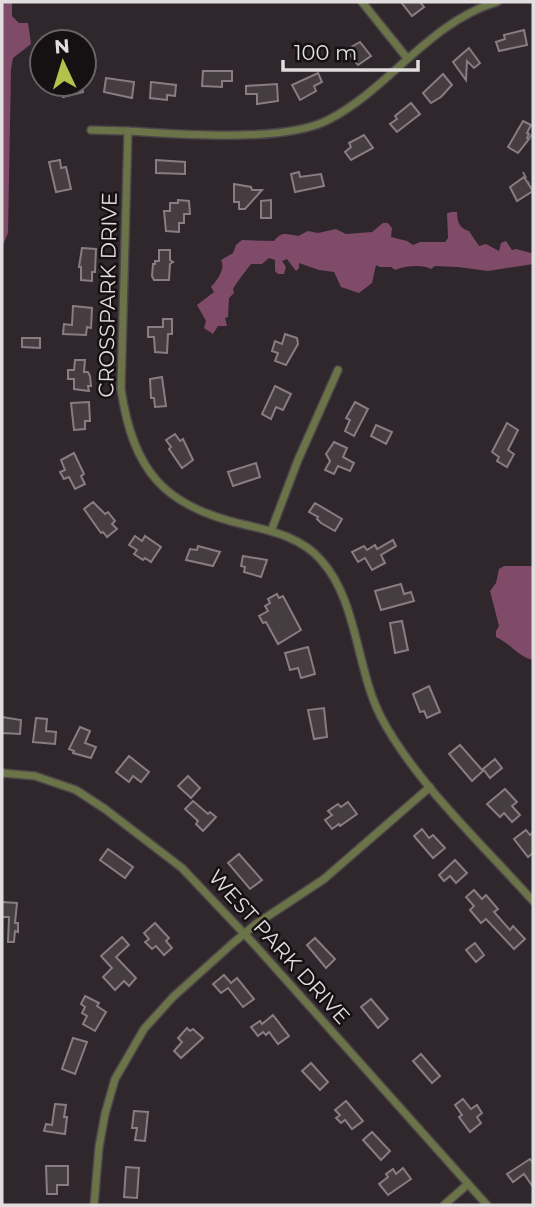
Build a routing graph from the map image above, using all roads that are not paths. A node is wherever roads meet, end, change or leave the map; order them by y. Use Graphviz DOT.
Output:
graph roads {
  1 [pos="362,2"];
  2 [pos="497,2"];
  3 [pos="407,58"];
  4 [pos="91,130"];
  5 [pos="128,131"];
  6 [pos="338,370"];
  7 [pos="271,531"];
  8 [pos="2,773"];
  9 [pos="430,787"];
  10 [pos="533,901"];
  11 [pos="244,934"];
  12 [pos="468,1184"];
  13 [pos="94,1205"];
  14 [pos="444,1205"];
  15 [pos="487,1205"];
  1 -- 3 [label="street"];
  2 -- 3 [label="street"];
  3 -- 5 [label="street"];
  4 -- 5 [label="street"];
  5 -- 7 [label="street, CROSSPARK DRIVE"];
  6 -- 7 [label="street"];
  7 -- 9 [label="street, CROSSPARK DRIVE"];
  8 -- 11 [label="street, WEST PARK DRIVE"];
  9 -- 10 [label="street, CROSSPARK DRIVE"];
  9 -- 11 [label="street"];
  11 -- 12 [label="street, WEST PARK DRIVE"];
  11 -- 13 [label="street"];
  12 -- 14 [label="street"];
  12 -- 15 [label="street, WEST PARK DRIVE"];
}
